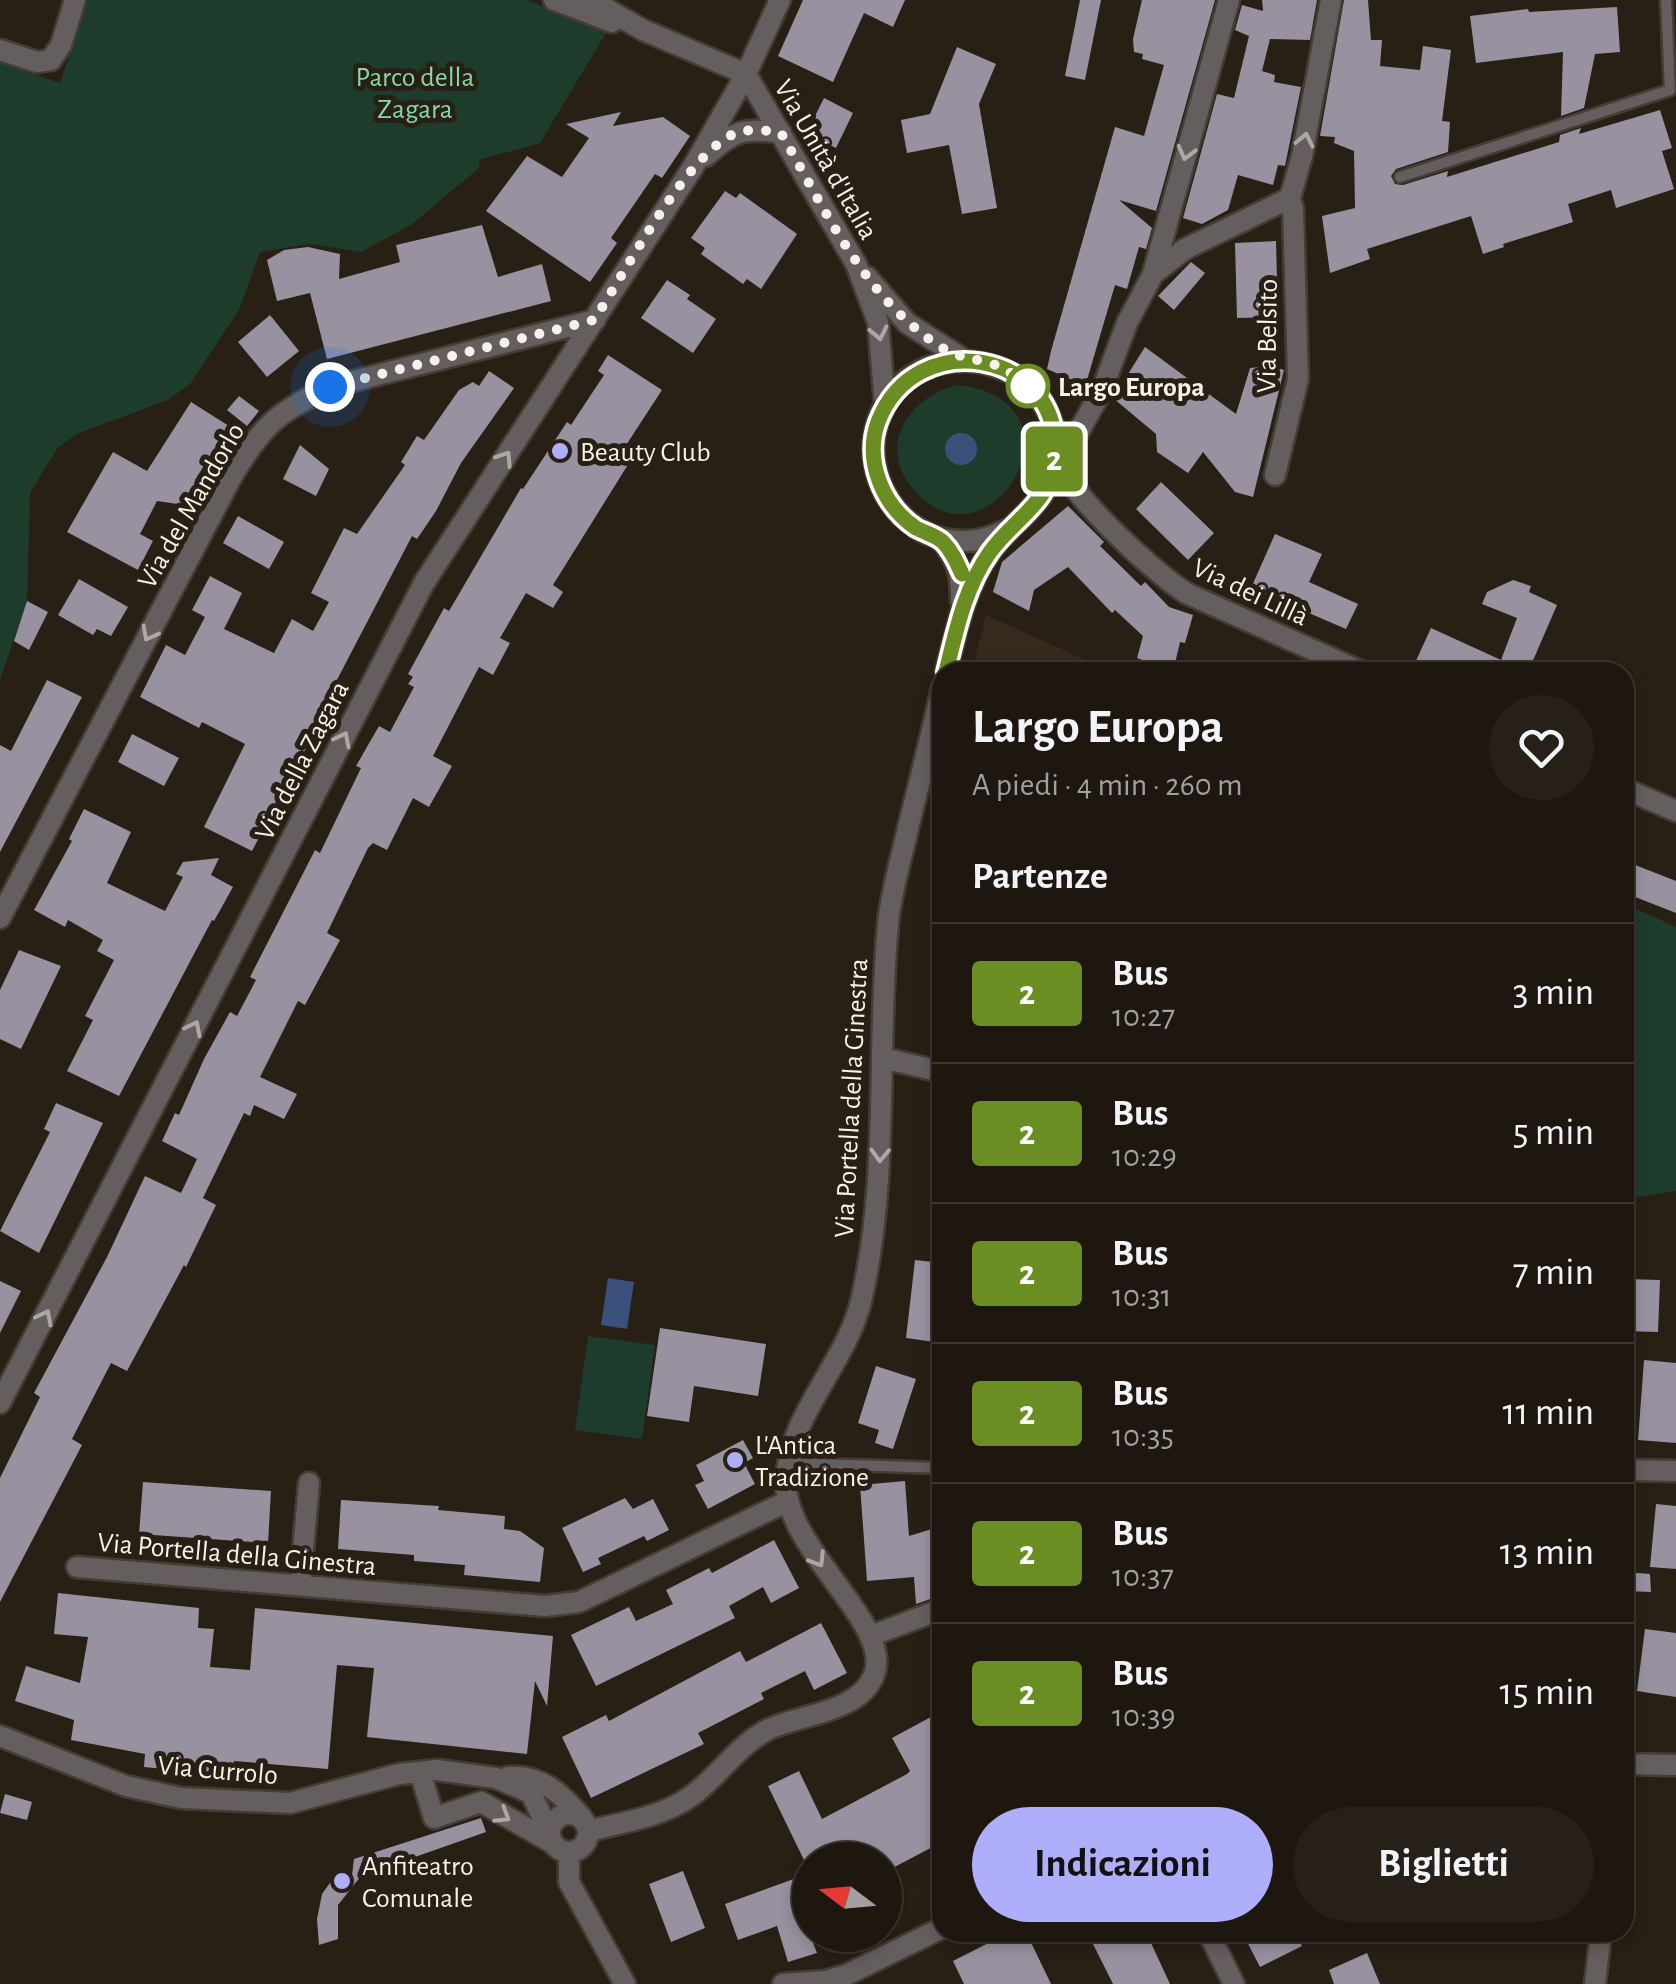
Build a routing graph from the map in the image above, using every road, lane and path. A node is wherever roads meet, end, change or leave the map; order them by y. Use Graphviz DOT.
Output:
graph roads {
  1 [pos="75,0"];
  2 [pos="554,0"];
  3 [pos="591,0"];
  4 [pos="780,0"];
  5 [pos="1229,0"];
  6 [pos="1331,0"];
  7 [pos="1666,0"];
  8 [pos="643,30"];
  9 [pos="0,50"];
  10 [pos="746,74"];
  11 [pos="761,100"];
  12 [pos="781,133"];
  13 [pos="726,138"];
  14 [pos="693,167"];
  15 [pos="1400,177"];
  16 [pos="1290,198"];
  17 [pos="856,264"];
  18 [pos="1153,274"];
  19 [pos="594,320"];
  20 [pos="964,360"];
  21 [pos="886,405"];
  22 [pos="1052,426"];
  23 [pos="1082,428"];
  24 [pos="1057,458"];
  25 [pos="1275,475"];
  26 [pos="1010,529"];
  27 [pos="940,538"];
  28 [pos="961,613"];
  29 [pos="949,662"];
  30 [pos="1340,662"];
  31 [pos="932,770"];
  32 [pos="1634,793"];
  33 [pos="1676,812"];
  34 [pos="0,918"];
  35 [pos="883,1058"];
  36 [pos="932,1070"];
  37 [pos="0,1403"];
  38 [pos="789,1462"];
  39 [pos="932,1468"];
  40 [pos="1634,1470"];
  41 [pos="1676,1471"];
  42 [pos="309,1483"];
  43 [pos="788,1502"];
  44 [pos="77,1566"];
  45 [pos="300,1586"];
  46 [pos="932,1613"];
  47 [pos="872,1634"];
  48 [pos="0,1736"];
  49 [pos="1634,1764"];
  50 [pos="1676,1765"];
  51 [pos="420,1772"];
  52 [pos="496,1778"];
  53 [pos="585,1825"];
  54 [pos="557,1843"];
  55 [pos="932,1933"];
  56 [pos="1213,1942"];
  57 [pos="1600,1942"];
  58 [pos="626,1984"];
  59 [pos="782,1984"];
  60 [pos="1234,1984"];
  61 [pos="1595,1984"];
  1 -- 9 [label="street"];
  2 -- 8 [label="street"];
  3 -- 8 [label="street"];
  4 -- 10 [label="street"];
  5 -- 18 [label="street, one-way"];
  16 -- 6 [label="street, Via Belsito, one-way"];
  7 -- 15 [label="lane"];
  8 -- 10 [label="street, Via Unità d'Italia"];
  10 -- 11 [label="street, Via Unità d'Italia"];
  10 -- 14 [label="street"];
  11 -- 12 [label="street, Via Unità d'Italia"];
  11 -- 13 [label="street"];
  12 -- 13 [label="street"];
  12 -- 17 [label="street, Via Unità d'Italia"];
  13 -- 14 [label="street"];
  14 -- 19 [label="street, Via della Zagara"];
  16 -- 18 [label="street"];
  16 -- 25 [label="street, Via Belsito"];
  17 -- 20 [label="street"];
  17 -- 21 [label="street, one-way"];
  18 -- 23 [label="street"];
  19 -- 34 [label="street, Via del Mandorlo, one-way"];
  37 -- 19 [label="street, Via della Zagara, one-way"];
  20 -- 21 [label="street"];
  20 -- 22 [label="street"];
  21 -- 27 [label="street"];
  22 -- 23 [label="street"];
  22 -- 24 [label="street"];
  23 -- 24 [label="street"];
  24 -- 26 [label="street"];
  24 -- 30 [label="street, Via dei Lillà"];
  26 -- 27 [label="street"];
  26 -- 28 [label="street"];
  27 -- 28 [label="street"];
  28 -- 29 [label="street"];
  31 -- 35 [label="street, Via Portella della Ginestra"];
  32 -- 33 [label="street"];
  35 -- 36 [label="street"];
  35 -- 38 [label="street, Via Portella della Ginestra, one-way"];
  38 -- 39 [label="lane"];
  38 -- 43 [label="street, Via Portella della Ginestra"];
  40 -- 41 [label="street"];
  42 -- 45 [label="street"];
  43 -- 45 [label="street, Via Portella della Ginestra"];
  43 -- 47 [label="street, Via Portella della Ginestra, one-way"];
  44 -- 45 [label="street, Via Portella della Ginestra"];
  46 -- 47 [label="street"];
  47 -- 53 [label="street"];
  48 -- 51 [label="street, Via Currolo"];
  49 -- 50 [label="street"];
  51 -- 52 [label="street, Via Currolo"];
  51 -- 54 [label="street, one-way"];
  52 -- 53 [label="street, Via Currolo"];
  52 -- 54 [label="street"];
  53 -- 54 [label="street"];
  53 -- 54 [label="street"];
  54 -- 58 [label="street"];
  55 -- 59 [label="street"];
  56 -- 60 [label="street"];
  57 -- 61 [label="street"];
}
